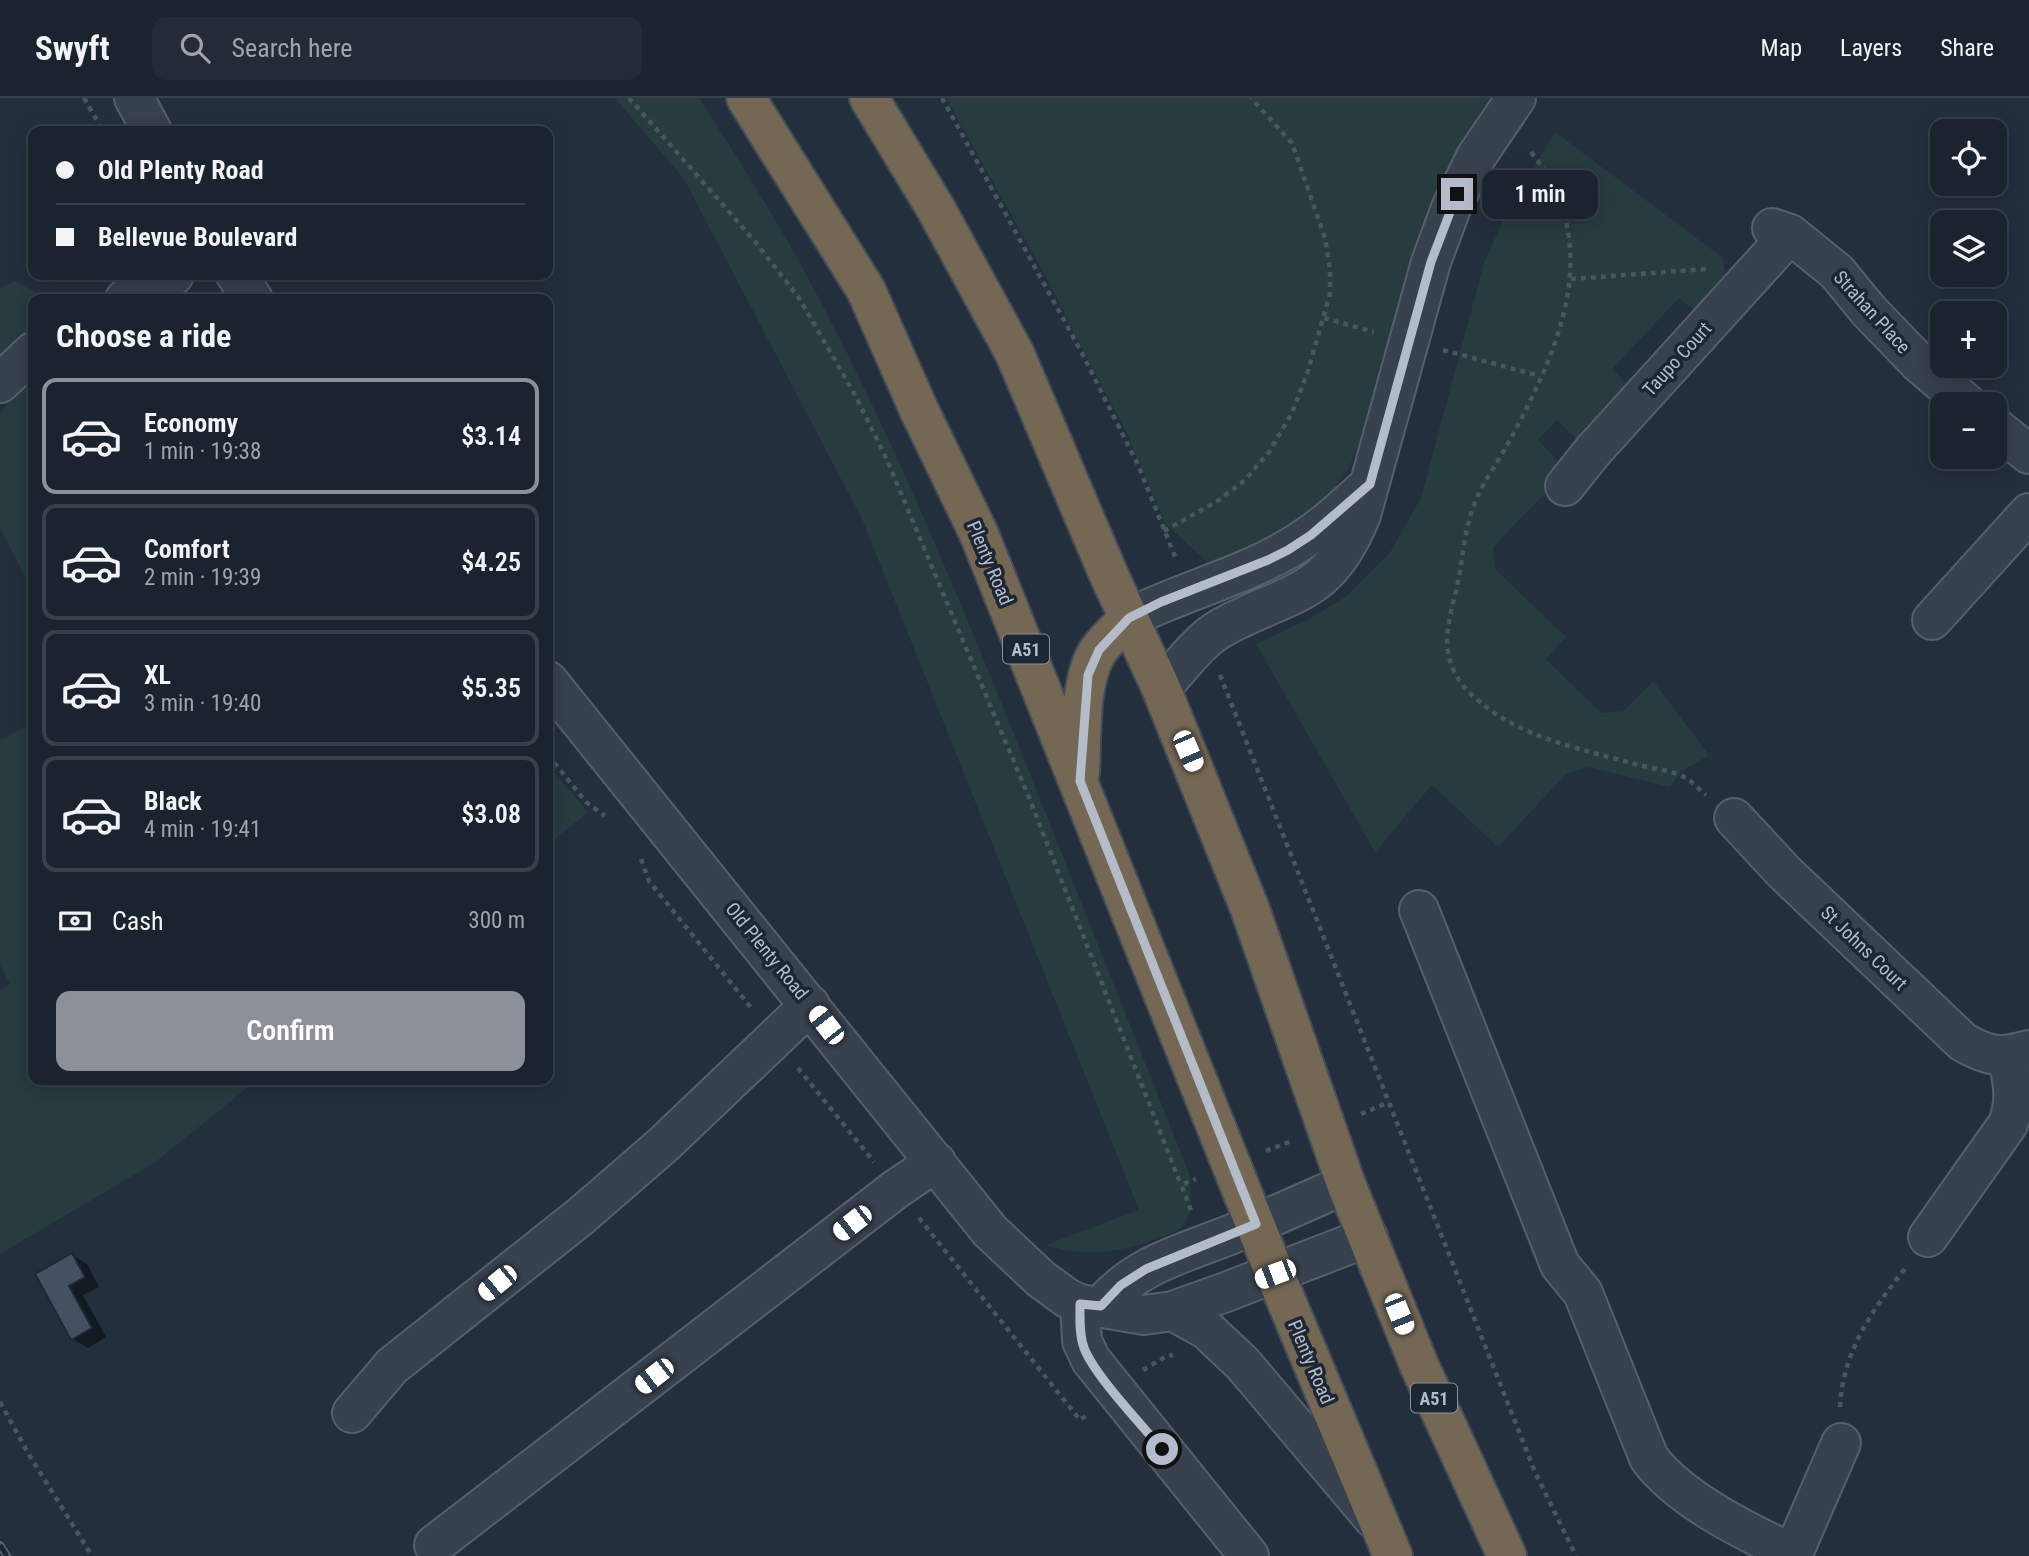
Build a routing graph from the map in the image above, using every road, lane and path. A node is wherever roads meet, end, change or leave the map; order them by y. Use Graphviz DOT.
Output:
graph roads {
  1 [pos="84,98"];
  2 [pos="134,98"];
  3 [pos="629,98"];
  4 [pos="747,98"];
  5 [pos="869,98"];
  6 [pos="942,98"];
  7 [pos="1251,98"];
  8 [pos="1516,98"];
  9 [pos="100,126"];
  10 [pos="149,126"];
  11 [pos="1531,152"];
  12 [pos="1781,231"];
  13 [pos="1719,268"];
  14 [pos="1571,279"];
  15 [pos="164,280"];
  16 [pos="135,294"];
  17 [pos="28,357"];
  18 [pos="0,383"];
  19 [pos="1953,392"];
  20 [pos="2007,437"];
  21 [pos="2029,454"];
  22 [pos="1370,484"];
  23 [pos="1565,486"];
  24 [pos="2029,513"];
  25 [pos="1129,618"];
  26 [pos="1932,620"];
  27 [pos="1206,640"];
  28 [pos="553,687"];
  29 [pos="1161,688"];
  30 [pos="553,761"];
  31 [pos="1080,781"];
  32 [pos="606,816"];
  33 [pos="1734,818"];
  34 [pos="640,854"];
  35 [pos="1419,910"];
  36 [pos="810,1005"];
  37 [pos="774,1038"];
  38 [pos="2018,1053"];
  39 [pos="936,1162"];
  40 [pos="1346,1184"];
  41 [pos="1181,1185"];
  42 [pos="896,1189"];
  43 [pos="1256,1224"];
  44 [pos="1368,1237"];
  45 [pos="1928,1237"];
  46 [pos="1275,1274"];
  47 [pos="1091,1305"];
  48 [pos="1173,1311"];
  49 [pos="0,1402"];
  50 [pos="352,1413"];
  51 [pos="1080,1420"];
  52 [pos="1841,1443"];
  53 [pos="1387,1542"];
  54 [pos="434,1545"];
  55 [pos="1793,1555"];
  56 [pos="92,1556"];
  57 [pos="1249,1556"];
  58 [pos="1507,1556"];
  59 [pos="1576,1556"];
  1 -- 9 [label="path"];
  2 -- 10 [label="street"];
  3 -- 41 [label="path"];
  4 -- 31 [label="highway, Plenty Road / A51"];
  5 -- 25 [label="highway, A51"];
  6 -- 7 [label="path"];
  8 -- 22 [label="street"];
  11 -- 14 [label="path"];
  12 -- 19 [label="street, Strahan Place"];
  12 -- 23 [label="street, Taupo Court"];
  13 -- 14 [label="path"];
  14 -- 33 [label="path"];
  15 -- 16 [label="street"];
  17 -- 18 [label="street"];
  20 -- 21 [label="street"];
  22 -- 25 [label="street"];
  22 -- 27 [label="street"];
  24 -- 26 [label="street"];
  25 -- 29 [label="highway, A51"];
  25 -- 31 [label="highway"];
  27 -- 29 [label="street"];
  27 -- 59 [label="path"];
  28 -- 36 [label="street, Old Plenty Road"];
  29 -- 40 [label="highway, A51"];
  30 -- 32 [label="path"];
  31 -- 43 [label="highway, Plenty Road / A51"];
  33 -- 38 [label="street, St Johns Court"];
  34 -- 37 [label="path"];
  35 -- 55 [label="street"];
  36 -- 37 [label="street"];
  36 -- 39 [label="street, Old Plenty Road"];
  37 -- 42 [label="path"];
  37 -- 50 [label="street"];
  38 -- 45 [label="street, St Johns Court"];
  39 -- 42 [label="street"];
  39 -- 47 [label="street, Old Plenty Road"];
  40 -- 43 [label="street"];
  40 -- 44 [label="highway, A51"];
  42 -- 51 [label="path"];
  42 -- 54 [label="street"];
  43 -- 46 [label="highway, Plenty Road / A51"];
  43 -- 47 [label="street"];
  44 -- 46 [label="street, Old Plenty Road"];
  44 -- 58 [label="highway, A51"];
  45 -- 52 [label="path"];
  46 -- 48 [label="street, Old Plenty Road"];
  46 -- 53 [label="highway, Plenty Road / A51"];
  47 -- 48 [label="street, Old Plenty Road"];
  47 -- 57 [label="street"];
  48 -- 53 [label="street"];
  49 -- 56 [label="path"];
  52 -- 55 [label="street"];
}
